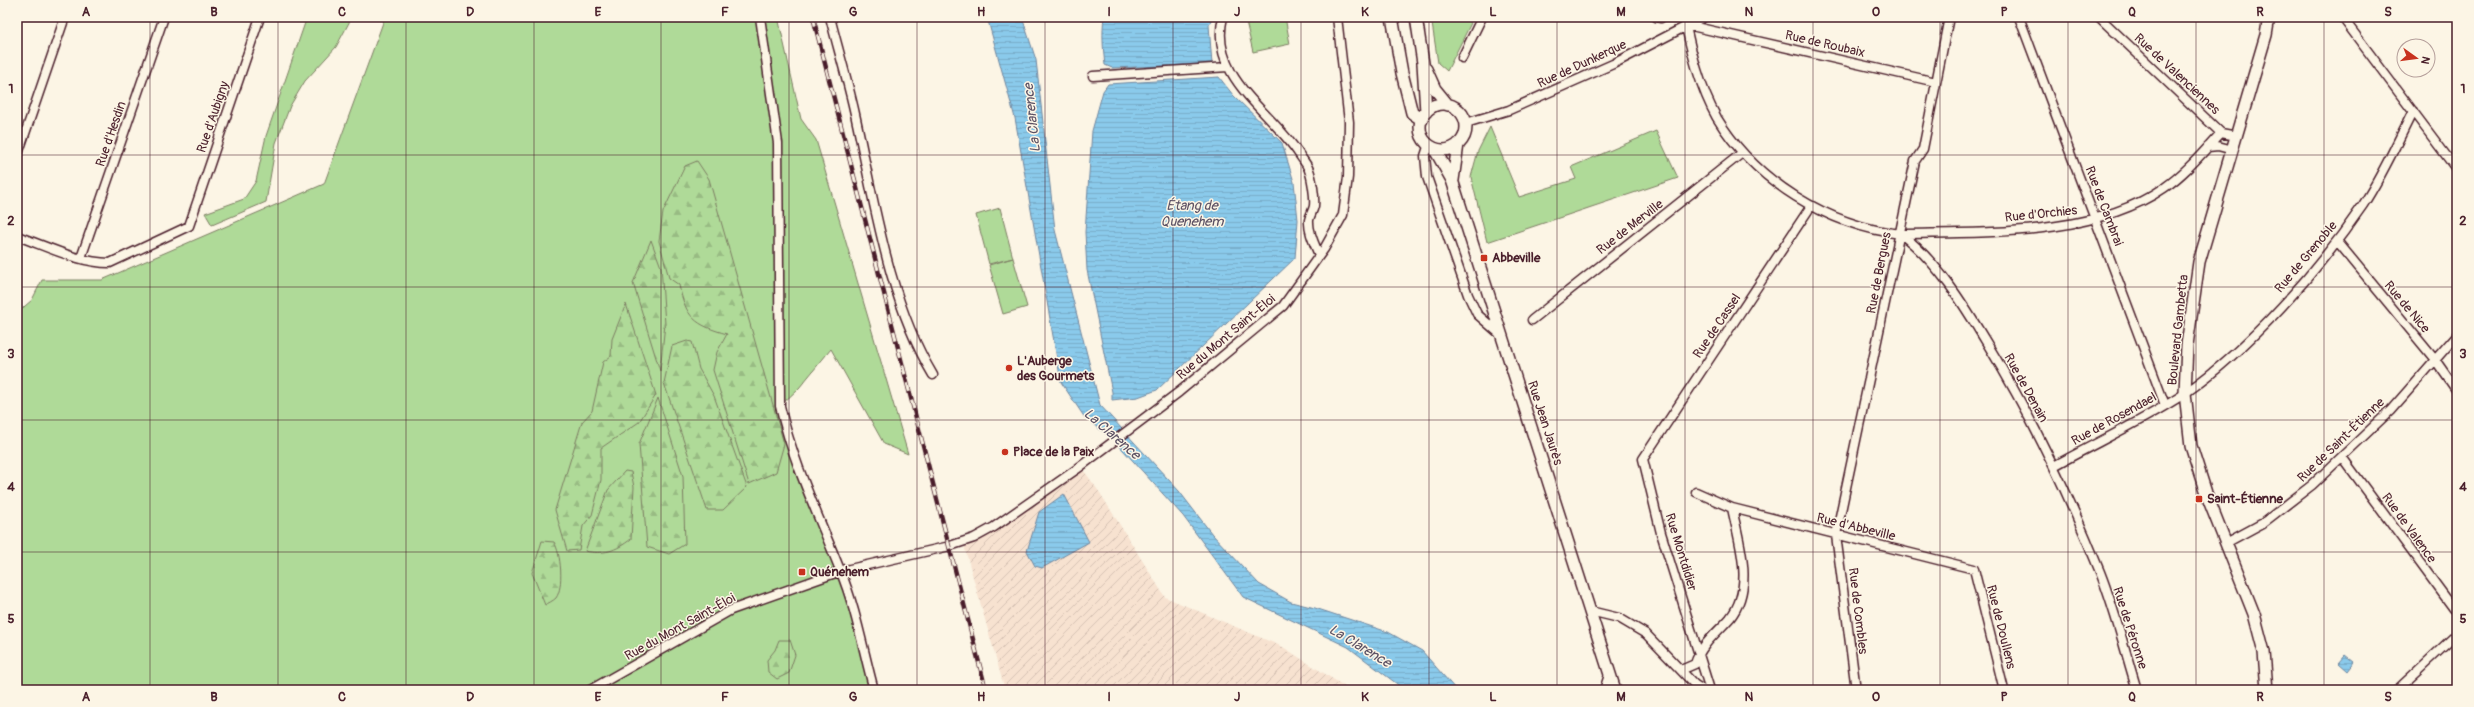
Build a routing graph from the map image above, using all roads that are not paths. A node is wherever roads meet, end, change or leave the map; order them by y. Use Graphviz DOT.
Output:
graph roads {
  1 [pos="65,17"];
  2 [pos="164,17"];
  3 [pos="260,17"];
  4 [pos="760,17"];
  5 [pos="830,17"];
  6 [pos="1223,17"];
  7 [pos="1336,17"];
  8 [pos="1392,17"];
  9 [pos="1416,17"];
  10 [pos="1482,17"];
  11 [pos="1704,17"];
  12 [pos="1949,17"];
  13 [pos="2019,17"];
  14 [pos="2099,17"];
  15 [pos="2270,17"];
  16 [pos="2342,17"];
  17 [pos="1685,21"];
  18 [pos="1462,58"];
  19 [pos="1423,62"];
  20 [pos="1228,67"];
  21 [pos="1093,76"];
  22 [pos="1936,82"];
  23 [pos="1448,105"];
  24 [pos="2413,112"];
  25 [pos="1424,116"];
  26 [pos="1466,123"];
  27 [pos="2221,133"];
  28 [pos="2237,136"];
  29 [pos="1458,144"];
  30 [pos="1432,146"];
  31 [pos="2208,147"];
  32 [pos="2233,150"];
  33 [pos="1742,153"];
  34 [pos="17,156"];
  35 [pos="2457,170"];
  36 [pos="1452,180"];
  37 [pos="1812,206"];
  38 [pos="2097,219"];
  39 [pos="1901,234"];
  40 [pos="17,236"];
  41 [pos="2337,242"];
  42 [pos="1319,255"];
  43 [pos="81,258"];
  44 [pos="1532,320"];
  45 [pos="1501,335"];
  46 [pos="2457,335"];
  47 [pos="2436,361"];
  48 [pos="933,375"];
  49 [pos="2457,390"];
  50 [pos="2185,393"];
  51 [pos="2165,405"];
  52 [pos="2342,457"];
  53 [pos="1643,459"];
  54 [pos="2054,466"];
  55 [pos="1696,492"];
  56 [pos="1732,508"];
  57 [pos="1836,535"];
  58 [pos="2226,543"];
  59 [pos="1974,569"];
  60 [pos="841,571"];
  61 [pos="2100,573"];
  62 [pos="1590,611"];
  63 [pos="2457,613"];
  64 [pos="2457,634"];
  65 [pos="1699,651"];
  66 [pos="1681,670"];
  67 [pos="1609,675"];
  68 [pos="590,690"];
  69 [pos="874,690"];
  70 [pos="1604,690"];
  71 [pos="1615,690"];
  72 [pos="1703,690"];
  73 [pos="1710,690"];
  74 [pos="1856,690"];
  75 [pos="2004,690"];
  76 [pos="2137,690"];
  77 [pos="2267,690"];
  78 [pos="2397,690"];
  1 -- 34 [label="street"];
  2 -- 43 [label="street, Rue d'Hesdin"];
  3 -- 43 [label="street, Rue d'Aubigny"];
  4 -- 60 [label="street"];
  5 -- 48 [label="street"];
  6 -- 20 [label="street"];
  7 -- 42 [label="street, Rue du Mont Saint-Éloi"];
  8 -- 25 [label="main road"];
  9 -- 19 [label="main road"];
  10 -- 18 [label="street"];
  11 -- 17 [label="street, Rue de Dunkerque"];
  12 -- 22 [label="street, Rue de Bergues"];
  13 -- 38 [label="street, Rue de Cambrai"];
  14 -- 27 [label="street, Rue de Valenciennes"];
  15 -- 28 [label="main road, Boulevard Gambetta"];
  16 -- 24 [label="street"];
  17 -- 22 [label="street, Rue de Roubaix"];
  17 -- 26 [label="street, Rue de Dunkerque"];
  17 -- 33 [label="street, Rue d'Orchies"];
  19 -- 23 [label="main road"];
  19 -- 25 [label="main road"];
  20 -- 21 [label="street"];
  20 -- 42 [label="street"];
  22 -- 39 [label="street, Rue de Bergues"];
  23 -- 25 [label="main road"];
  23 -- 26 [label="main road"];
  24 -- 35 [label="street"];
  24 -- 41 [label="street, Rue de Grenoble"];
  25 -- 30 [label="main road"];
  26 -- 29 [label="main road"];
  27 -- 28 [label="street"];
  27 -- 31 [label="street, Rue d'Orchies"];
  28 -- 32 [label="main road, Boulevard Gambetta"];
  29 -- 30 [label="main road"];
  29 -- 36 [label="main road, Rue Jean Jaurès"];
  30 -- 36 [label="main road, Rue Jean Jaurès"];
  30 -- 45 [label="street"];
  31 -- 32 [label="street"];
  31 -- 38 [label="street, Rue d'Orchies"];
  32 -- 50 [label="main road, Boulevard Gambetta"];
  33 -- 37 [label="street, Rue d'Orchies"];
  33 -- 44 [label="street, Rue de Merville"];
  36 -- 45 [label="main road, Rue Jean Jaurès"];
  37 -- 39 [label="street, Rue d'Orchies"];
  37 -- 53 [label="street, Rue de Cassel"];
  38 -- 39 [label="street, Rue d'Orchies"];
  38 -- 51 [label="street, Rue de Cambrai"];
  39 -- 54 [label="street, Rue de Denain"];
  39 -- 57 [label="street, Rue de Bergues"];
  40 -- 43 [label="street"];
  41 -- 47 [label="street, Rue de Nice"];
  41 -- 50 [label="street, Rue de Grenoble"];
  42 -- 60 [label="street, Rue du Mont Saint-Éloi"];
  45 -- 62 [label="main road, Rue Jean Jaurès"];
  46 -- 47 [label="street, Rue de Saint-Étienne"];
  47 -- 49 [label="street, Rue de Nice"];
  47 -- 52 [label="street, Rue de Saint-Étienne"];
  50 -- 51 [label="street, Rue de Rosendael"];
  50 -- 58 [label="main road, Boulevard Gambetta"];
  51 -- 54 [label="street, Rue de Rosendael"];
  52 -- 58 [label="street, Rue de Saint-Étienne"];
  52 -- 63 [label="street, Rue de Valence"];
  53 -- 65 [label="street, Rue Montdidier"];
  54 -- 61 [label="street, Rue de Denain"];
  55 -- 56 [label="street, Rue d'Abbeville"];
  56 -- 57 [label="street, Rue d'Abbeville"];
  56 -- 65 [label="street"];
  57 -- 59 [label="street, Rue d'Abbeville"];
  57 -- 74 [label="street, Rue de Combles"];
  58 -- 77 [label="main road, Boulevard Gambetta"];
  59 -- 75 [label="street, Rue de Doullens"];
  60 -- 68 [label="street, Rue du Mont Saint-Éloi"];
  60 -- 69 [label="street"];
  61 -- 76 [label="street, Rue de Péronne"];
  62 -- 66 [label="street"];
  62 -- 67 [label="main road, Rue Jean Jaurès"];
  64 -- 78 [label="street"];
  65 -- 66 [label="street"];
  65 -- 73 [label="street, Rue Montdidier"];
  66 -- 72 [label="street"];
  67 -- 70 [label="street"];
  67 -- 71 [label="main road, Rue Jean Jaurès"];
}
